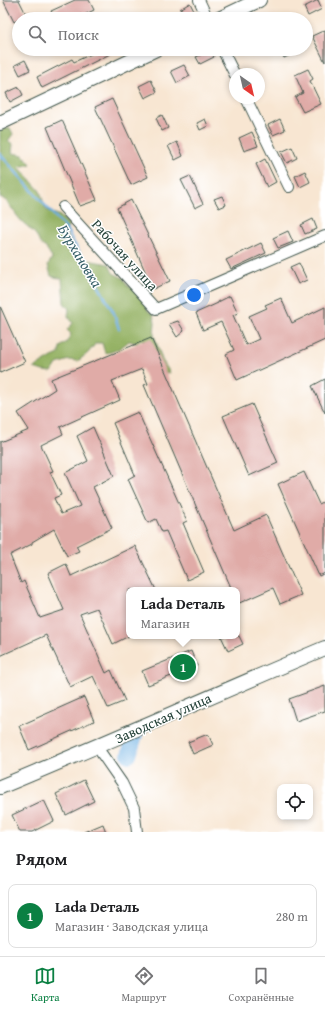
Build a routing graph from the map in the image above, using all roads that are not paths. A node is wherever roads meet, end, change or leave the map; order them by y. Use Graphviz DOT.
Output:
graph roads {
  1 [pos="199,0"];
  2 [pos="259,0"];
  3 [pos="205,12"];
  4 [pos="234,12"];
  5 [pos="141,56"];
  6 [pos="226,56"];
  7 [pos="232,68"];
  8 [pos="249,104"];
  9 [pos="0,123"];
  10 [pos="289,187"];
  11 [pos="63,207"];
  12 [pos="325,236"];
  13 [pos="325,648"];
  14 [pos="97,747"];
  15 [pos="0,787"];
  16 [pos="137,832"];
  1 -- 3 [label="street"];
  2 -- 4 [label="street"];
  5 -- 9 [label="street"];
  6 -- 7 [label="street"];
  8 -- 10 [label="street"];
  11 -- 12 [label="street, Рабочая улица"];
  13 -- 14 [label="street, Заводская улица"];
  14 -- 15 [label="street, Заводская улица"];
  14 -- 16 [label="street"];
}
